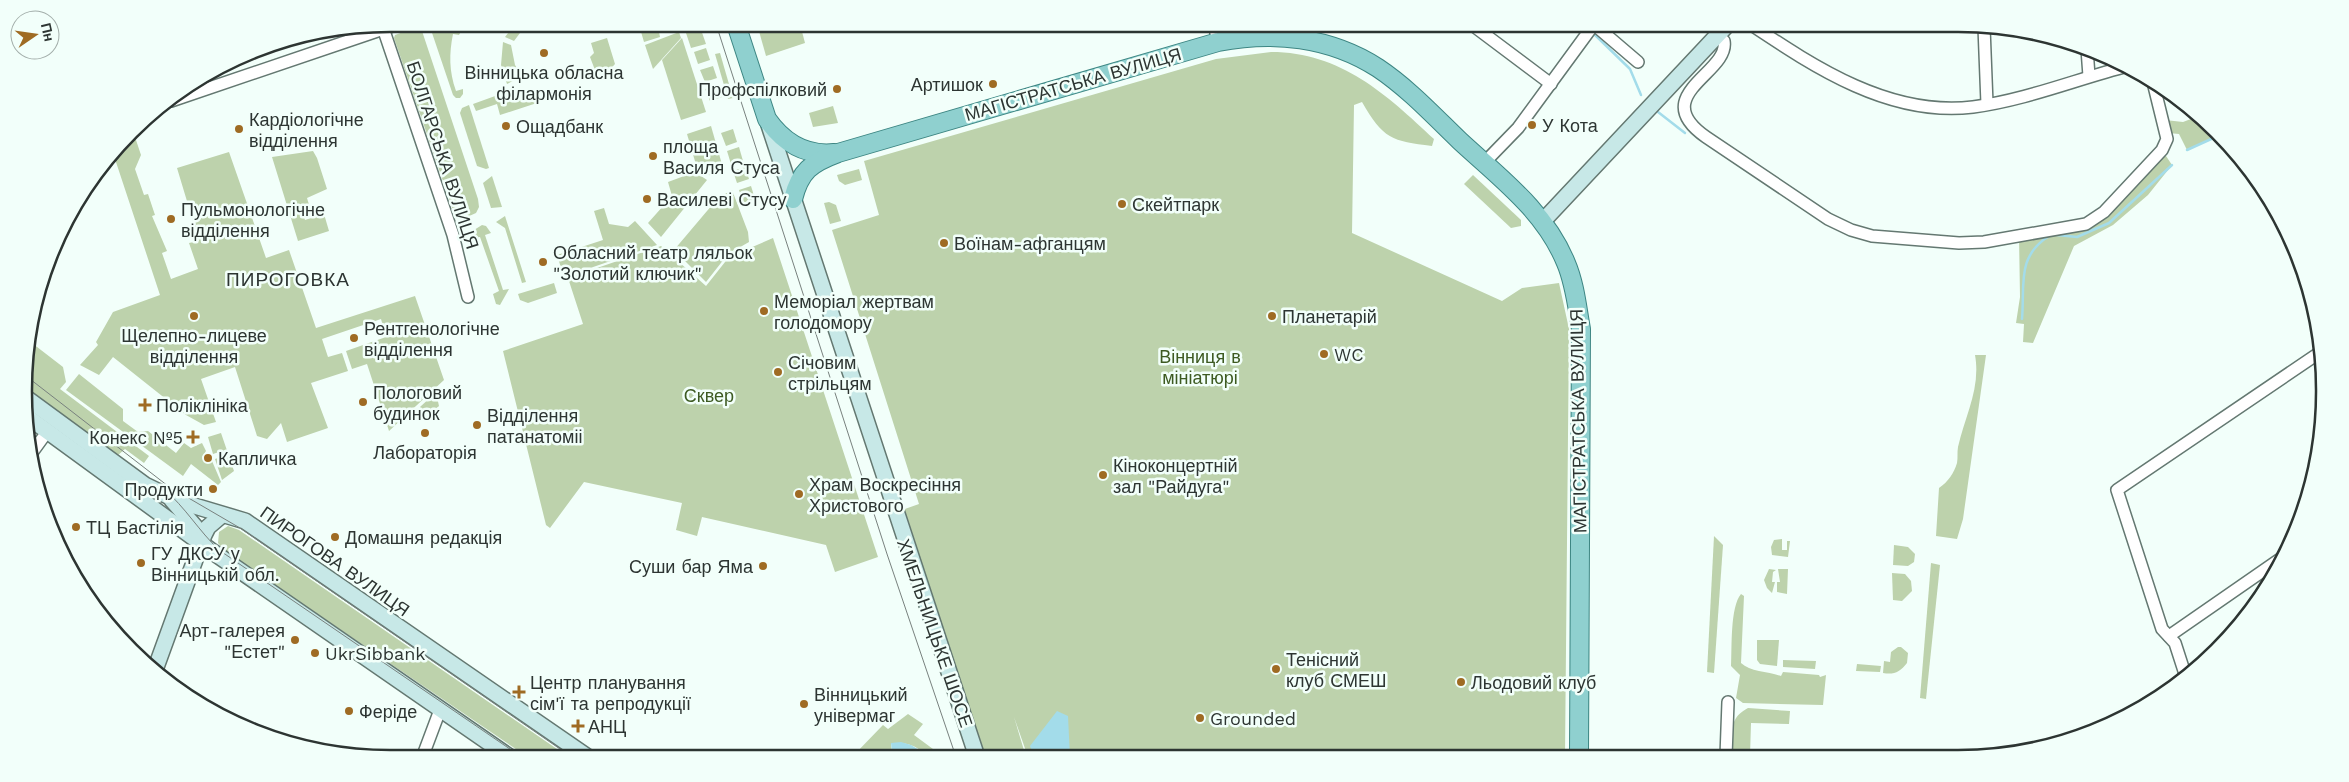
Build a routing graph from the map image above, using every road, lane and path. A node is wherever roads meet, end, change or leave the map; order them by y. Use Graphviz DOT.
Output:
graph roads {
  1 [pos="385,32"];
  2 [pos="739,32"];
  3 [pos="1216,32"];
  4 [pos="1482,32"];
  5 [pos="1588,32"];
  6 [pos="1603,32"];
  7 [pos="1721,32"];
  8 [pos="1763,32"];
  9 [pos="365,33"];
  10 [pos="1984,33"];
  11 [pos="1718,35"];
  12 [pos="1218,42"];
  13 [pos="2088,57"];
  14 [pos="1638,62"];
  15 [pos="2117,69"];
  16 [pos="2089,76"];
  17 [pos="1551,84"];
  18 [pos="2155,92"];
  19 [pos="190,94"];
  20 [pos="1987,104"];
  21 [pos="767,118"];
  22 [pos="838,153"];
  23 [pos="1484,163"];
  24 [pos="793,199"];
  25 [pos="1543,221"];
  26 [pos="468,297"];
  27 [pos="2315,356"];
  28 [pos="33,403"];
  29 [pos="34,422"];
  30 [pos="47,432"];
  31 [pos="37,446"];
  32 [pos="141,491"];
  33 [pos="168,496"];
  34 [pos="222,515"];
  35 [pos="202,544"];
  36 [pos="2271,566"];
  37 [pos="2169,636"];
  38 [pos="158,663"];
  39 [pos="2183,669"];
  40 [pos="1728,702"];
  41 [pos="440,710"];
  42 [pos="425,750"];
  43 [pos="499,750"];
  44 [pos="577,750"];
  45 [pos="975,750"];
  46 [pos="1580,750"];
  47 [pos="1726,750"];
  1 -- 26 [label="street, БОЛГАРСЬКА ВУЛИЦЯ"];
  2 -- 21 [label="main road, ХМЕЛЬНИЦЬКЕ ШОСЕ"];
  3 -- 12 [label="street"];
  4 -- 17 [label="street"];
  5 -- 17 [label="street"];
  6 -- 14 [label="street"];
  7 -- 11 [label="main road"];
  8 -- 20 [label="street"];
  9 -- 19 [label="street"];
  10 -- 20 [label="street"];
  11 -- 18 [label="street"];
  11 -- 25 [label="main road"];
  12 -- 22 [label="main road, МАГІСТРАТСЬКА ВУЛИЦЯ"];
  12 -- 23 [label="main road, МАГІСТРАТСЬКА ВУЛИЦЯ"];
  13 -- 16 [label="street"];
  15 -- 16 [label="street"];
  16 -- 20 [label="street"];
  17 -- 23 [label="street"];
  21 -- 22 [label="main road"];
  21 -- 24 [label="main road, ХМЕЛЬНИЦЬКЕ ШОСЕ"];
  22 -- 24 [label="main road"];
  23 -- 25 [label="main road, МАГІСТРАТСЬКА ВУЛИЦЯ"];
  24 -- 45 [label="main road, ХМЕЛЬНИЦЬКЕ ШОСЕ"];
  25 -- 46 [label="main road, МАГІСТРАТСЬКА ВУЛИЦЯ"];
  27 -- 37 [label="street"];
  28 -- 32 [label="main road, ПИРОГОВА ВУЛИЦЯ"];
  29 -- 30 [label="main road, ПИРОГОВА ВУЛИЦЯ"];
  30 -- 31 [label="street"];
  30 -- 32 [label="main road, ПИРОГОВА ВУЛИЦЯ"];
  32 -- 33 [label="main road, ПИРОГОВА ВУЛИЦЯ"];
  32 -- 35 [label="main road, ПИРОГОВА ВУЛИЦЯ"];
  33 -- 34 [label="main road, ПИРОГОВА ВУЛИЦЯ"];
  33 -- 35 [label="main road"];
  34 -- 35 [label="main road"];
  34 -- 44 [label="main road, ПИРОГОВА ВУЛИЦЯ"];
  35 -- 38 [label="main road"];
  35 -- 41 [label="main road, ПИРОГОВА ВУЛИЦЯ"];
  36 -- 37 [label="street"];
  37 -- 39 [label="street"];
  40 -- 47 [label="street"];
  41 -- 42 [label="street"];
  41 -- 43 [label="main road, ПИРОГОВА ВУЛИЦЯ"];
}
